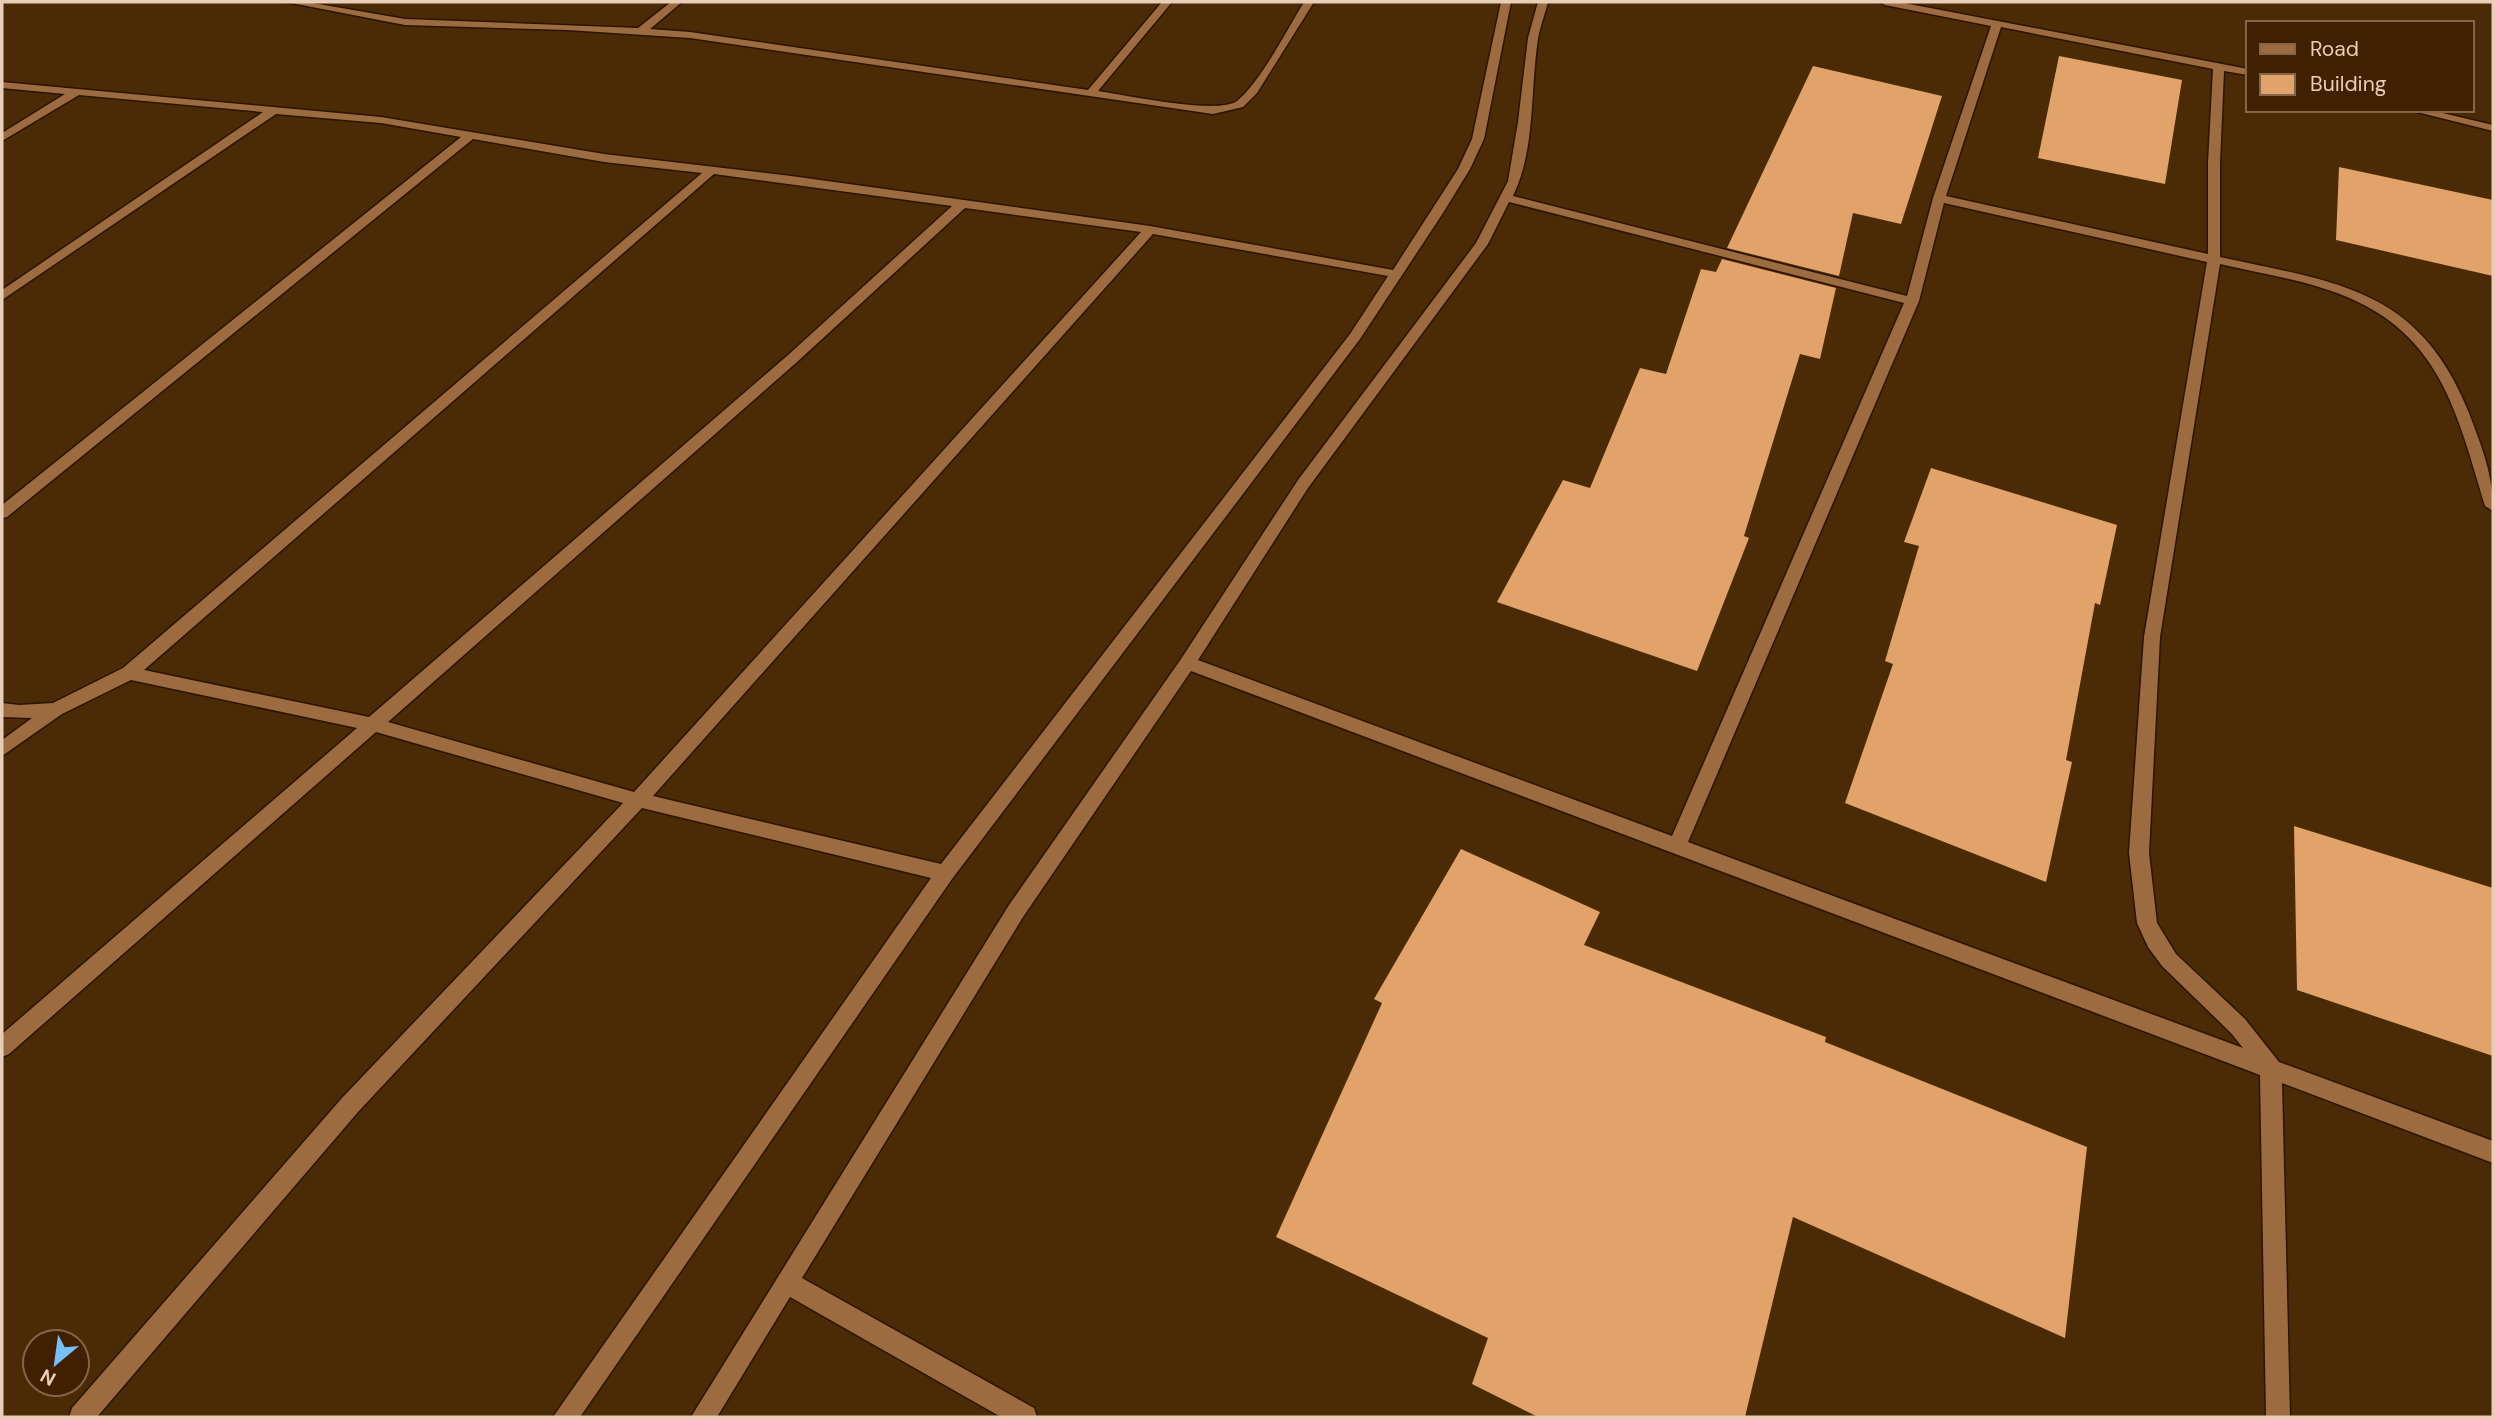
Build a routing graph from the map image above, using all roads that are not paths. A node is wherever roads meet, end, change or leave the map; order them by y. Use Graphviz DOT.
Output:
graph roads {
  1 [pos="290,2"];
  2 [pos="677,2"];
  3 [pos="1167,2"];
  4 [pos="1309,2"];
  5 [pos="1506,2"];
  6 [pos="1543,2"];
  7 [pos="1885,2"];
  8 [pos="1997,24"];
  9 [pos="641,31"];
  10 [pos="2219,65"];
  11 [pos="2246,72"];
  12 [pos="2,85"];
  13 [pos="75,93"];
  14 [pos="1090,94"];
  15 [pos="275,109"];
  16 [pos="2423,112"];
  17 [pos="2493,128"];
  18 [pos="471,135"];
  19 [pos="2,138"];
  20 [pos="711,171"];
  21 [pos="1507,198"];
  22 [pos="1939,198"];
  23 [pos="962,204"];
  24 [pos="1150,230"];
  25 [pos="2214,258"];
  26 [pos="1396,274"];
  27 [pos="2,296"];
  28 [pos="1912,301"];
  29 [pos="2487,466"];
  30 [pos="2493,506"];
  31 [pos="2,513"];
  32 [pos="1187,663"];
  33 [pos="129,673"];
  34 [pos="57,709"];
  35 [pos="2,710"];
  36 [pos="372,724"];
  37 [pos="2,748"];
  38 [pos="638,800"];
  39 [pos="1677,846"];
  40 [pos="945,873"];
  41 [pos="2,1047"];
  42 [pos="2271,1069"];
  43 [pos="2493,1152"];
  44 [pos="786,1282"];
  45 [pos="81,1417"];
  46 [pos="565,1417"];
  47 [pos="704,1417"];
  48 [pos="1025,1417"];
  49 [pos="2278,1417"];
  1 -- 9 [label="street"];
  2 -- 9 [label="street"];
  3 -- 14 [label="street"];
  4 -- 14 [label="street"];
  5 -- 26 [label="street"];
  6 -- 21 [label="street"];
  7 -- 8 [label="street"];
  8 -- 10 [label="street"];
  8 -- 22 [label="street"];
  9 -- 14 [label="street"];
  10 -- 11 [label="street"];
  10 -- 25 [label="street"];
  12 -- 13 [label="street"];
  13 -- 15 [label="street"];
  13 -- 19 [label="street"];
  15 -- 18 [label="street"];
  15 -- 27 [label="street"];
  16 -- 17 [label="street"];
  18 -- 20 [label="street"];
  18 -- 31 [label="street"];
  20 -- 23 [label="street"];
  20 -- 33 [label="street"];
  21 -- 28 [label="street"];
  21 -- 32 [label="street"];
  22 -- 25 [label="street"];
  22 -- 28 [label="street"];
  23 -- 24 [label="street"];
  23 -- 36 [label="street"];
  24 -- 26 [label="street"];
  24 -- 38 [label="street"];
  25 -- 29 [label="street"];
  25 -- 42 [label="street"];
  26 -- 40 [label="street"];
  28 -- 39 [label="street"];
  29 -- 30 [label="street"];
  32 -- 39 [label="street"];
  32 -- 44 [label="street"];
  33 -- 34 [label="street"];
  33 -- 36 [label="street"];
  34 -- 35 [label="street"];
  34 -- 37 [label="street"];
  36 -- 38 [label="street"];
  36 -- 41 [label="street"];
  38 -- 40 [label="street"];
  38 -- 45 [label="street"];
  39 -- 42 [label="street"];
  40 -- 46 [label="street"];
  42 -- 43 [label="street"];
  42 -- 49 [label="street"];
  44 -- 47 [label="street"];
  44 -- 48 [label="street"];
}
